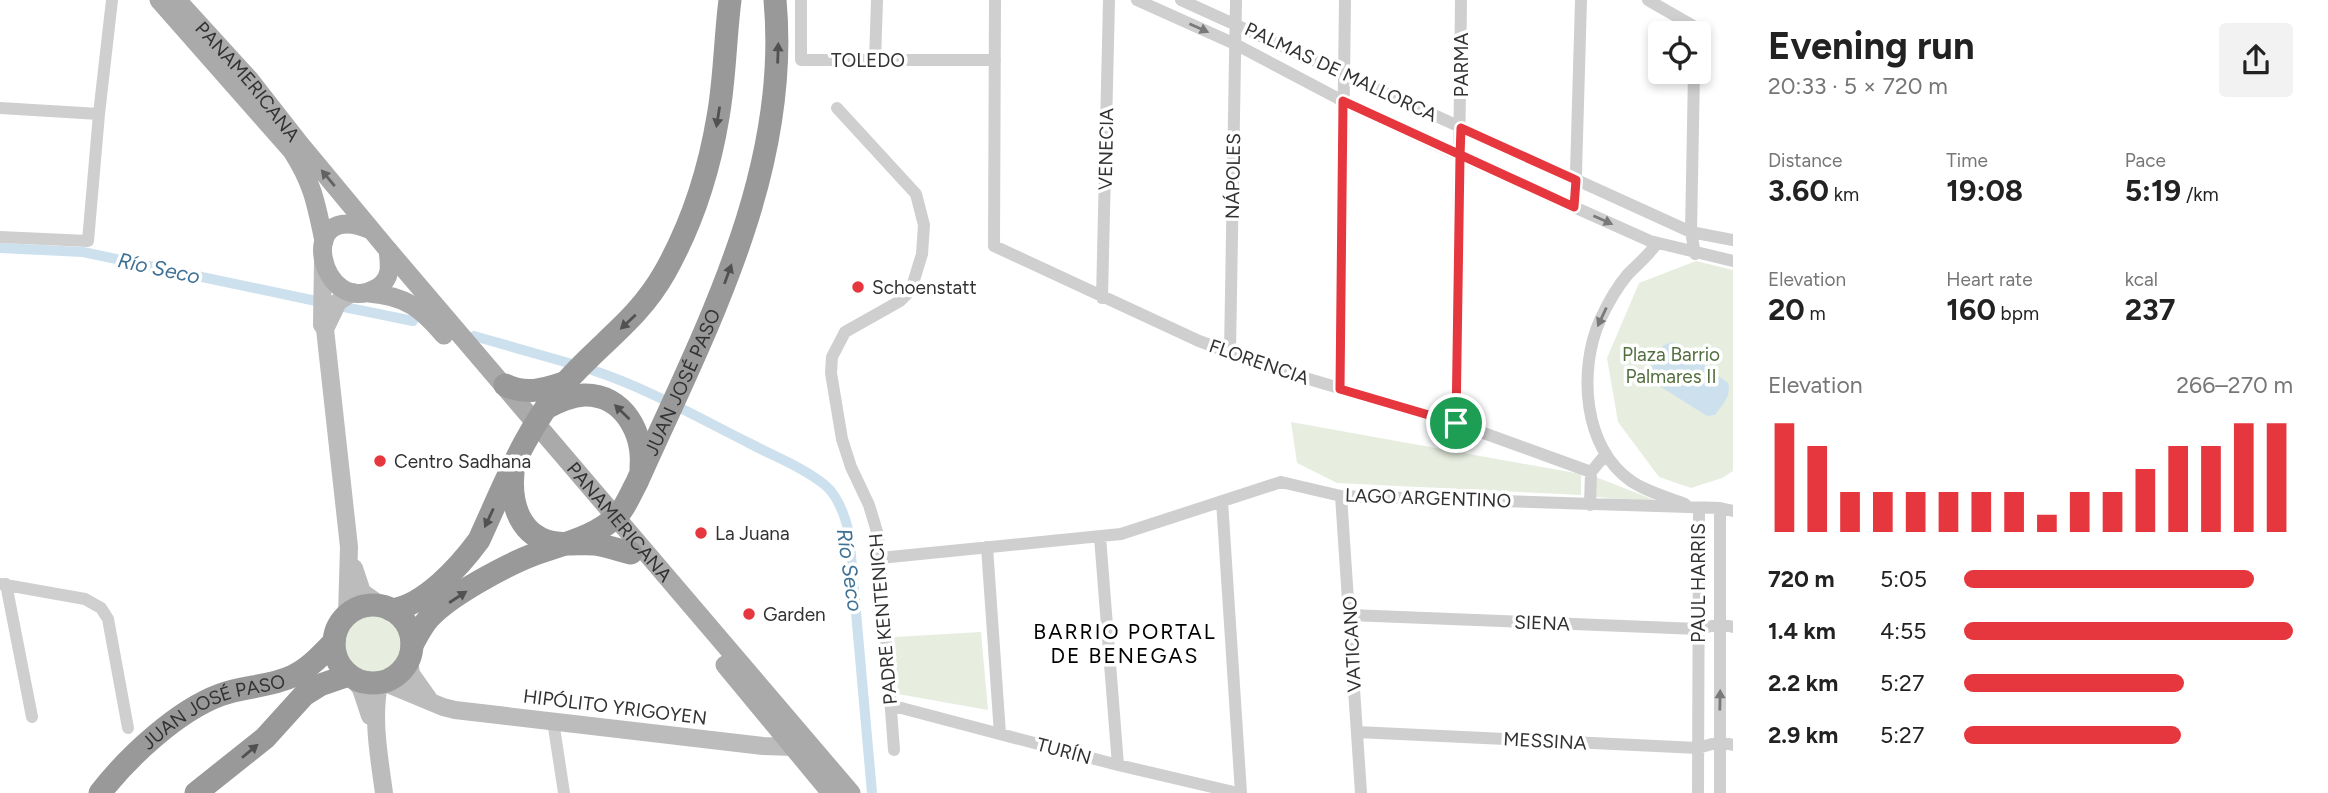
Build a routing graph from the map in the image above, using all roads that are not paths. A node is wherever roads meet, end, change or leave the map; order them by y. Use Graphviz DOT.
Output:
graph roads {
  1 [pos="159,0"];
  2 [pos="177,0"];
  3 [pos="730,0"];
  4 [pos="775,0"];
  5 [pos="801,0"];
  6 [pos="877,0"];
  7 [pos="995,0"];
  8 [pos="1109,0"];
  9 [pos="1137,0"];
  10 [pos="1181,0"];
  11 [pos="1236,0"];
  12 [pos="1345,0"];
  13 [pos="1461,0"];
  14 [pos="1581,0"];
  15 [pos="1648,0"];
  16 [pos="114,1"];
  17 [pos="1681,21"];
  18 [pos="1236,23"];
  19 [pos="1235,44"];
  20 [pos="995,60"];
  21 [pos="875,61"];
  22 [pos="1344,74"];
  23 [pos="1694,84"];
  24 [pos="1343,101"];
  25 [pos="0,108"];
  26 [pos="837,108"];
  27 [pos="99,114"];
  28 [pos="1461,128"];
  29 [pos="1460,156"];
  30 [pos="1576,180"];
  31 [pos="1574,207"];
  32 [pos="371,230"];
  33 [pos="1691,232"];
  34 [pos="0,237"];
  35 [pos="1733,240"];
  36 [pos="324,241"];
  37 [pos="1657,243"];
  38 [pos="388,250"];
  39 [pos="1695,254"];
  40 [pos="323,261"];
  41 [pos="1733,261"];
  42 [pos="361,292"];
  43 [pos="1102,298"];
  44 [pos="326,342"];
  45 [pos="1230,352"];
  46 [pos="564,383"];
  47 [pos="505,385"];
  48 [pos="1340,389"];
  49 [pos="538,421"];
  50 [pos="1456,423"];
  51 [pos="1605,454"];
  52 [pos="514,466"];
  53 [pos="1591,472"];
  54 [pos="640,475"];
  55 [pos="1341,496"];
  56 [pos="1222,501"];
  57 [pos="1733,501"];
  58 [pos="1590,505"];
  59 [pos="1699,509"];
  60 [pos="1726,509"];
  61 [pos="611,520"];
  62 [pos="1100,537"];
  63 [pos="573,543"];
  64 [pos="349,547"];
  65 [pos="987,547"];
  66 [pos="631,553"];
  67 [pos="880,558"];
  68 [pos="3,584"];
  69 [pos="387,608"];
  70 [pos="347,615"];
  71 [pos="1350,615"];
  72 [pos="1727,626"];
  73 [pos="1698,629"];
  74 [pos="334,642"];
  75 [pos="411,652"];
  76 [pos="351,677"];
  77 [pos="381,683"];
  78 [pos="432,703"];
  79 [pos="890,705"];
  80 [pos="32,717"];
  81 [pos="553,721"];
  82 [pos="128,728"];
  83 [pos="1357,732"];
  84 [pos="375,733"];
  85 [pos="1000,734"];
  86 [pos="1719,742"];
  87 [pos="1733,745"];
  88 [pos="794,747"];
  89 [pos="1698,748"];
  90 [pos="894,750"];
  91 [pos="1118,765"];
  92 [pos="100,793"];
  93 [pos="196,793"];
  94 [pos="384,793"];
  95 [pos="564,793"];
  96 [pos="831,793"];
  97 [pos="851,793"];
  98 [pos="1239,793"];
  99 [pos="1361,793"];
  100 [pos="1698,793"];
  101 [pos="1720,793"];
  1 -- 36 [label="main road, PANAMERICANA"];
  32 -- 2 [label="main road, PANAMERICANA, one-way"];
  3 -- 46 [label="highway, one-way"];
  54 -- 4 [label="highway, JUAN JOSÉ PASO, one-way"];
  5 -- 21 [label="street, TOLEDO"];
  6 -- 21 [label="street"];
  7 -- 20 [label="street"];
  8 -- 43 [label="street, VENECIA"];
  9 -- 19 [label="street, PALMAS DE MALLORCA, one-way"];
  10 -- 18 [label="street, PALMAS DE MALLORCA"];
  11 -- 18 [label="street, NÁPOLES"];
  12 -- 22 [label="street"];
  13 -- 28 [label="street, PARMA"];
  14 -- 30 [label="street"];
  15 -- 17 [label="street"];
  16 -- 27 [label="street"];
  18 -- 19 [label="street, NÁPOLES"];
  18 -- 22 [label="street, PALMAS DE MALLORCA"];
  19 -- 24 [label="street, PALMAS DE MALLORCA"];
  19 -- 45 [label="street, NÁPOLES"];
  20 -- 21 [label="street, TOLEDO"];
  20 -- 43 [label="street, FLORENCIA"];
  22 -- 24 [label="street"];
  22 -- 28 [label="street, PALMAS DE MALLORCA"];
  23 -- 33 [label="street"];
  24 -- 29 [label="street, PALMAS DE MALLORCA"];
  24 -- 48 [label="street"];
  25 -- 27 [label="street"];
  26 -- 67 [label="street, PADRE KENTENICH"];
  27 -- 34 [label="street"];
  28 -- 29 [label="street, PARMA"];
  28 -- 30 [label="street, PALMAS DE MALLORCA"];
  29 -- 31 [label="street, PALMAS DE MALLORCA"];
  29 -- 50 [label="street, PARMA"];
  30 -- 31 [label="street"];
  30 -- 33 [label="street, PALMAS DE MALLORCA"];
  31 -- 37 [label="street, PALMAS DE MALLORCA, one-way"];
  32 -- 36 [label="main road"];
  32 -- 38 [label="main road, PANAMERICANA"];
  33 -- 35 [label="street, PALMAS DE MALLORCA"];
  33 -- 39 [label="street"];
  36 -- 40 [label="main road, PANAMERICANA"];
  37 -- 39 [label="street, PALMAS DE MALLORCA"];
  37 -- 51 [label="street, PAUL HARRIS, one-way"];
  38 -- 42 [label="main road"];
  38 -- 47 [label="main road, PANAMERICANA"];
  39 -- 41 [label="street, PALMAS DE MALLORCA"];
  40 -- 42 [label="main road, PANAMERICANA"];
  40 -- 44 [label="street"];
  42 -- 44 [label="street"];
  42 -- 49 [label="main road, PANAMERICANA"];
  43 -- 45 [label="street, FLORENCIA"];
  44 -- 64 [label="street"];
  45 -- 48 [label="street, FLORENCIA"];
  46 -- 47 [label="highway"];
  46 -- 49 [label="highway"];
  47 -- 49 [label="main road, PANAMERICANA"];
  48 -- 50 [label="street, FLORENCIA"];
  49 -- 52 [label="highway"];
  54 -- 49 [label="highway, one-way"];
  49 -- 61 [label="main road, PANAMERICANA"];
  50 -- 53 [label="street, FLORENCIA"];
  51 -- 53 [label="street"];
  51 -- 59 [label="street, PAUL HARRIS"];
  52 -- 63 [label="highway"];
  52 -- 69 [label="highway, one-way"];
  53 -- 58 [label="street"];
  54 -- 61 [label="highway, JUAN JOSÉ PASO"];
  55 -- 56 [label="street, LAGO ARGENTINO"];
  55 -- 58 [label="street, LAGO ARGENTINO"];
  55 -- 71 [label="street, VATICANO"];
  56 -- 62 [label="street, LAGO ARGENTINO"];
  56 -- 98 [label="street"];
  57 -- 60 [label="street, PAUL HARRIS"];
  58 -- 59 [label="street, LAGO ARGENTINO"];
  59 -- 60 [label="street, LAGO ARGENTINO"];
  59 -- 73 [label="street, PAUL HARRIS"];
  60 -- 72 [label="street, PAUL HARRIS"];
  61 -- 63 [label="highway, JUAN JOSÉ PASO"];
  61 -- 66 [label="main road, PANAMERICANA"];
  61 -- 97 [label="main road, PANAMERICANA"];
  62 -- 65 [label="street, LAGO ARGENTINO"];
  62 -- 91 [label="street"];
  63 -- 66 [label="highway"];
  75 -- 63 [label="highway, JUAN JOSÉ PASO, one-way"];
  64 -- 69 [label="street"];
  64 -- 70 [label="street"];
  65 -- 67 [label="street, LAGO ARGENTINO"];
  65 -- 85 [label="street"];
  66 -- 88 [label="main road, PANAMERICANA"];
  67 -- 79 [label="street, PADRE KENTENICH"];
  68 -- 80 [label="street"];
  68 -- 82 [label="street"];
  69 -- 70 [label="highway"];
  69 -- 75 [label="highway"];
  70 -- 74 [label="highway"];
  71 -- 73 [label="street, SIENA"];
  71 -- 83 [label="street, VATICANO"];
  72 -- 73 [label="street, SIENA"];
  86 -- 72 [label="street, PAUL HARRIS, one-way"];
  73 -- 89 [label="street, PAUL HARRIS"];
  74 -- 76 [label="highway"];
  74 -- 92 [label="highway, JUAN JOSÉ PASO"];
  75 -- 77 [label="highway"];
  75 -- 78 [label="street"];
  76 -- 77 [label="highway"];
  76 -- 84 [label="street"];
  93 -- 76 [label="highway, JUAN JOSÉ PASO, one-way"];
  77 -- 78 [label="street, HIPÓLITO YRIGOYEN"];
  77 -- 84 [label="street"];
  78 -- 81 [label="street, HIPÓLITO YRIGOYEN"];
  79 -- 85 [label="street, TURÍN"];
  79 -- 90 [label="street, PADRE KENTENICH"];
  81 -- 88 [label="street, HIPÓLITO YRIGOYEN"];
  81 -- 95 [label="street"];
  83 -- 89 [label="street, MESSINA"];
  83 -- 99 [label="street, VATICANO"];
  84 -- 94 [label="street"];
  85 -- 91 [label="street, TURÍN"];
  86 -- 87 [label="street, MESSINA"];
  86 -- 89 [label="street, MESSINA"];
  86 -- 101 [label="street, PAUL HARRIS"];
  88 -- 96 [label="main road, PANAMERICANA"];
  89 -- 100 [label="street, PAUL HARRIS"];
  91 -- 98 [label="street, TURÍN"];
}
